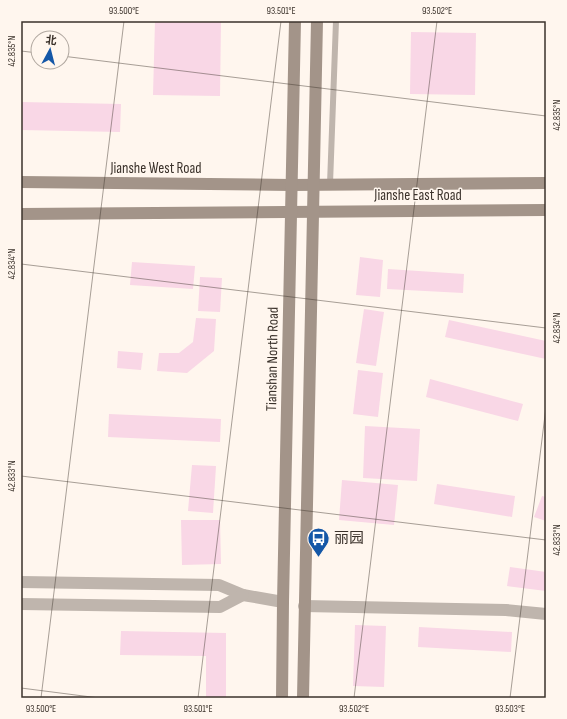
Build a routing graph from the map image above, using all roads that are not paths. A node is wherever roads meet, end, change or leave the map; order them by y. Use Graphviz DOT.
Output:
graph roads {
  1 [pos="295,21"];
  2 [pos="316,21"];
  3 [pos="336,21"];
  4 [pos="21,182"];
  5 [pos="546,183"];
  6 [pos="313,184"];
  7 [pos="330,184"];
  8 [pos="291,185"];
  9 [pos="546,210"];
  10 [pos="313,211"];
  11 [pos="291,212"];
  12 [pos="21,214"];
  13 [pos="21,582"];
  14 [pos="243,595"];
  15 [pos="283,602"];
  16 [pos="21,604"];
  17 [pos="304,606"];
  18 [pos="546,614"];
  19 [pos="282,698"];
  20 [pos="303,698"];
  1 -- 8 [label="main road, Tianshan North Road"];
  2 -- 6 [label="main road"];
  3 -- 7 [label="lane"];
  4 -- 8 [label="main road, Jianshe West Road"];
  5 -- 7 [label="main road, Jianshe East Road"];
  6 -- 7 [label="main road, Jianshe East Road"];
  6 -- 8 [label="main road, Jianshe East Road"];
  6 -- 10 [label="main road"];
  8 -- 11 [label="main road, Tianshan North Road"];
  9 -- 10 [label="main road, Jianshe East Road"];
  10 -- 11 [label="main road, Jianshe East Road"];
  10 -- 17 [label="main road"];
  11 -- 12 [label="main road"];
  11 -- 15 [label="main road, Tianshan North Road"];
  13 -- 14 [label="street"];
  14 -- 15 [label="street"];
  14 -- 16 [label="street"];
  15 -- 19 [label="main road, Tianshan North Road"];
  17 -- 18 [label="street"];
  17 -- 20 [label="main road"];
}
